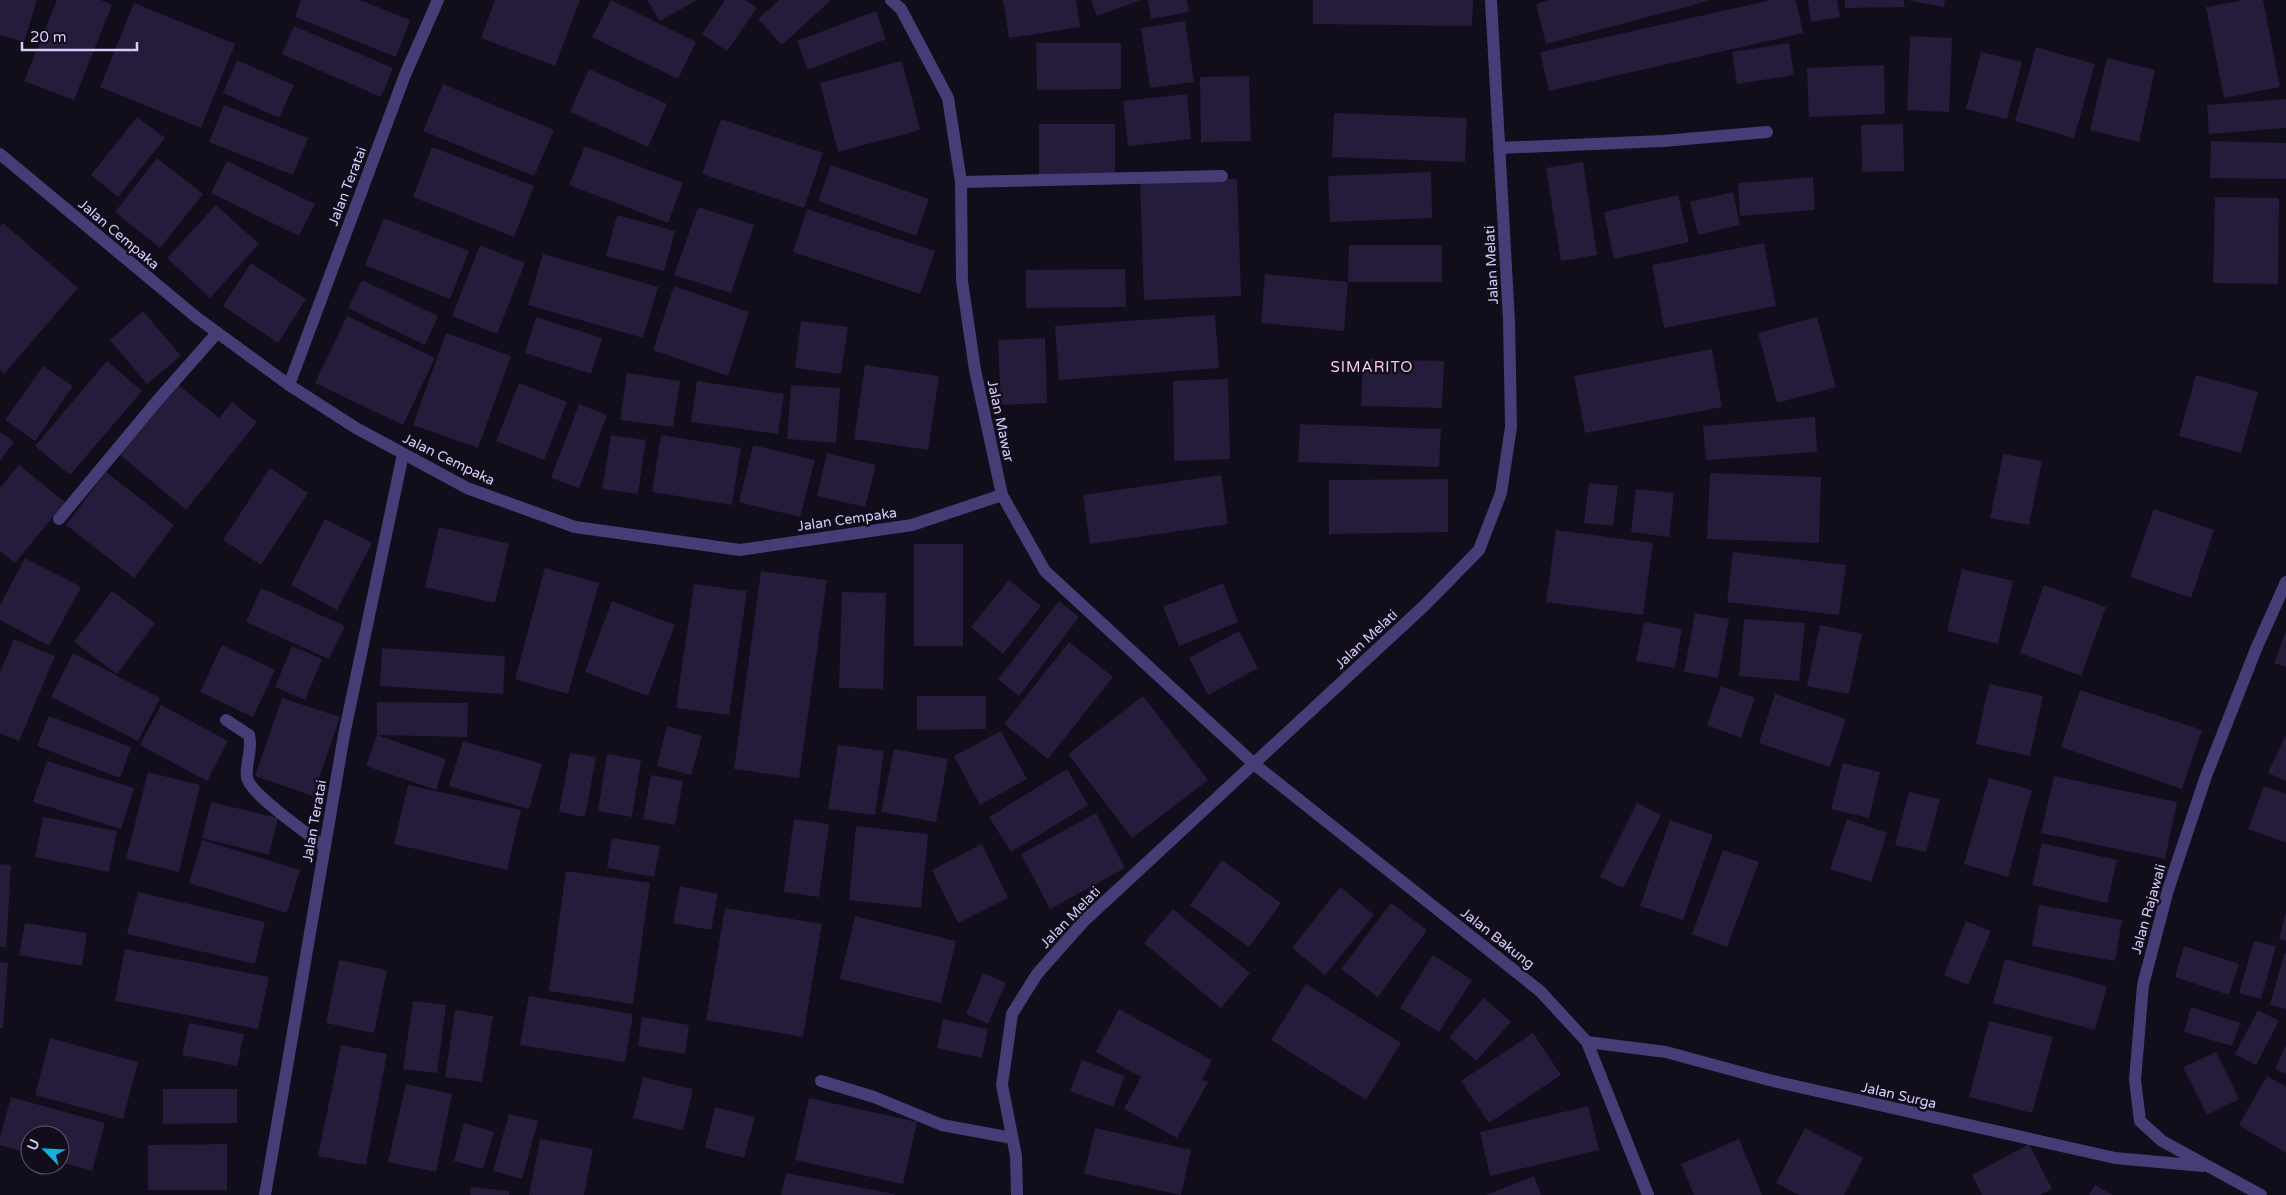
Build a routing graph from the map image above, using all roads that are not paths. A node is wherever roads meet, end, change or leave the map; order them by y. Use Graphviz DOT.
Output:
graph roads {
  1 [pos="438,0"];
  2 [pos="1491,0"];
  3 [pos="895,1"];
  4 [pos="1766,132"];
  5 [pos="1499,148"];
  6 [pos="0,154"];
  7 [pos="1222,176"];
  8 [pos="961,182"];
  9 [pos="217,332"];
  10 [pos="289,385"];
  11 [pos="403,454"];
  12 [pos="1002,495"];
  13 [pos="59,519"];
  14 [pos="2286,582"];
  15 [pos="2282,600"];
  16 [pos="226,720"];
  17 [pos="1254,764"];
  18 [pos="325,847"];
  19 [pos="1587,1042"];
  20 [pos="821,1081"];
  21 [pos="1012,1138"];
  22 [pos="2207,1167"];
  23 [pos="265,1195"];
  24 [pos="1018,1195"];
  25 [pos="1648,1195"];
  26 [pos="2261,1195"];
  1 -- 10 [label="street, Jalan Teratai"];
  2 -- 5 [label="street, Jalan Melati"];
  3 -- 8 [label="street, Jalan Mawar"];
  4 -- 5 [label="street"];
  5 -- 17 [label="street, Jalan Melati"];
  6 -- 9 [label="street, Jalan Cempaka"];
  7 -- 8 [label="street"];
  8 -- 12 [label="street, Jalan Mawar"];
  9 -- 10 [label="street, Jalan Cempaka"];
  9 -- 13 [label="street"];
  10 -- 11 [label="street, Jalan Cempaka"];
  11 -- 12 [label="street, Jalan Cempaka"];
  11 -- 18 [label="street, Jalan Teratai"];
  12 -- 17 [label="street, Jalan Mawar"];
  14 -- 15 [label="street, Jalan Rajawali"];
  15 -- 22 [label="street, Jalan Rajawali"];
  16 -- 18 [label="street"];
  17 -- 19 [label="street, Jalan Bakung"];
  17 -- 21 [label="street, Jalan Melati"];
  18 -- 23 [label="street, Jalan Teratai"];
  19 -- 22 [label="street, Jalan Surga"];
  19 -- 25 [label="street, Jalan Bakung"];
  20 -- 21 [label="street"];
  21 -- 24 [label="street, Jalan Melati"];
  22 -- 26 [label="street, Jalan Rajawali"];
}
